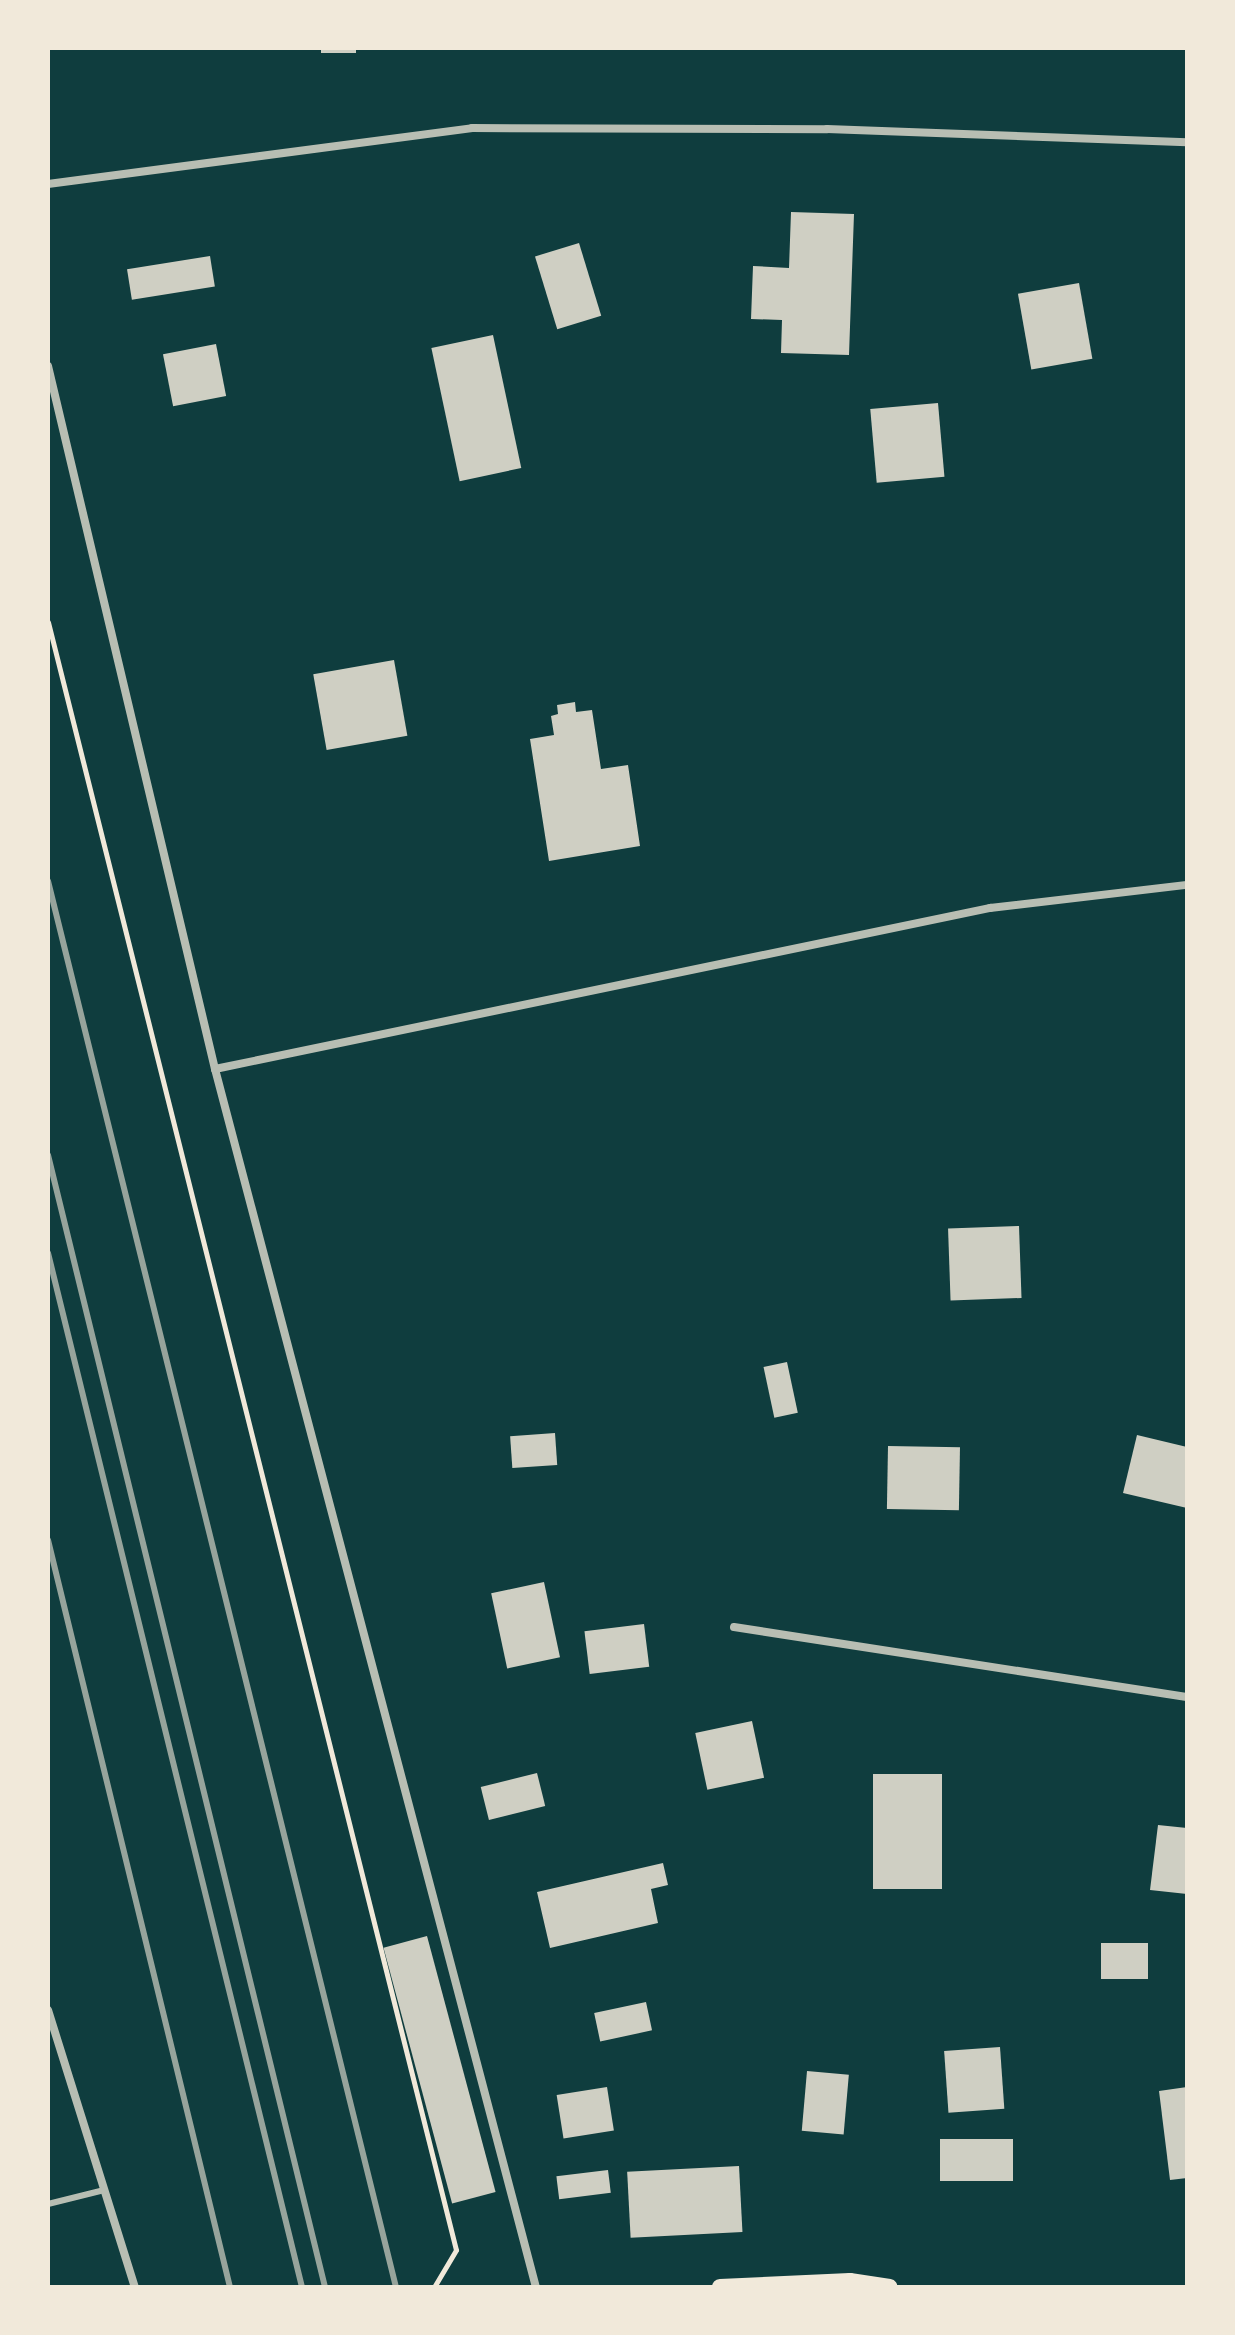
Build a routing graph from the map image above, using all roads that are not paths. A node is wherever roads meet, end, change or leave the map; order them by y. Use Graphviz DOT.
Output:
graph roads {
  1 [pos="1187,142"];
  2 [pos="48,184"];
  3 [pos="48,366"];
  4 [pos="1187,885"];
  5 [pos="215,1069"];
  6 [pos="734,1627"];
  7 [pos="1187,1697"];
  8 [pos="48,2010"];
  9 [pos="104,2190"];
  10 [pos="48,2204"];
  11 [pos="135,2287"];
  12 [pos="536,2287"];
  13 [pos="720,2287"];
  14 [pos="890,2287"];
  1 -- 2 [label="street"];
  3 -- 5 [label="street"];
  4 -- 5 [label="street"];
  5 -- 12 [label="street"];
  6 -- 7 [label="street"];
  8 -- 9 [label="street"];
  9 -- 10 [label="lane"];
  9 -- 11 [label="street"];
  13 -- 14 [label="main road"];
}
